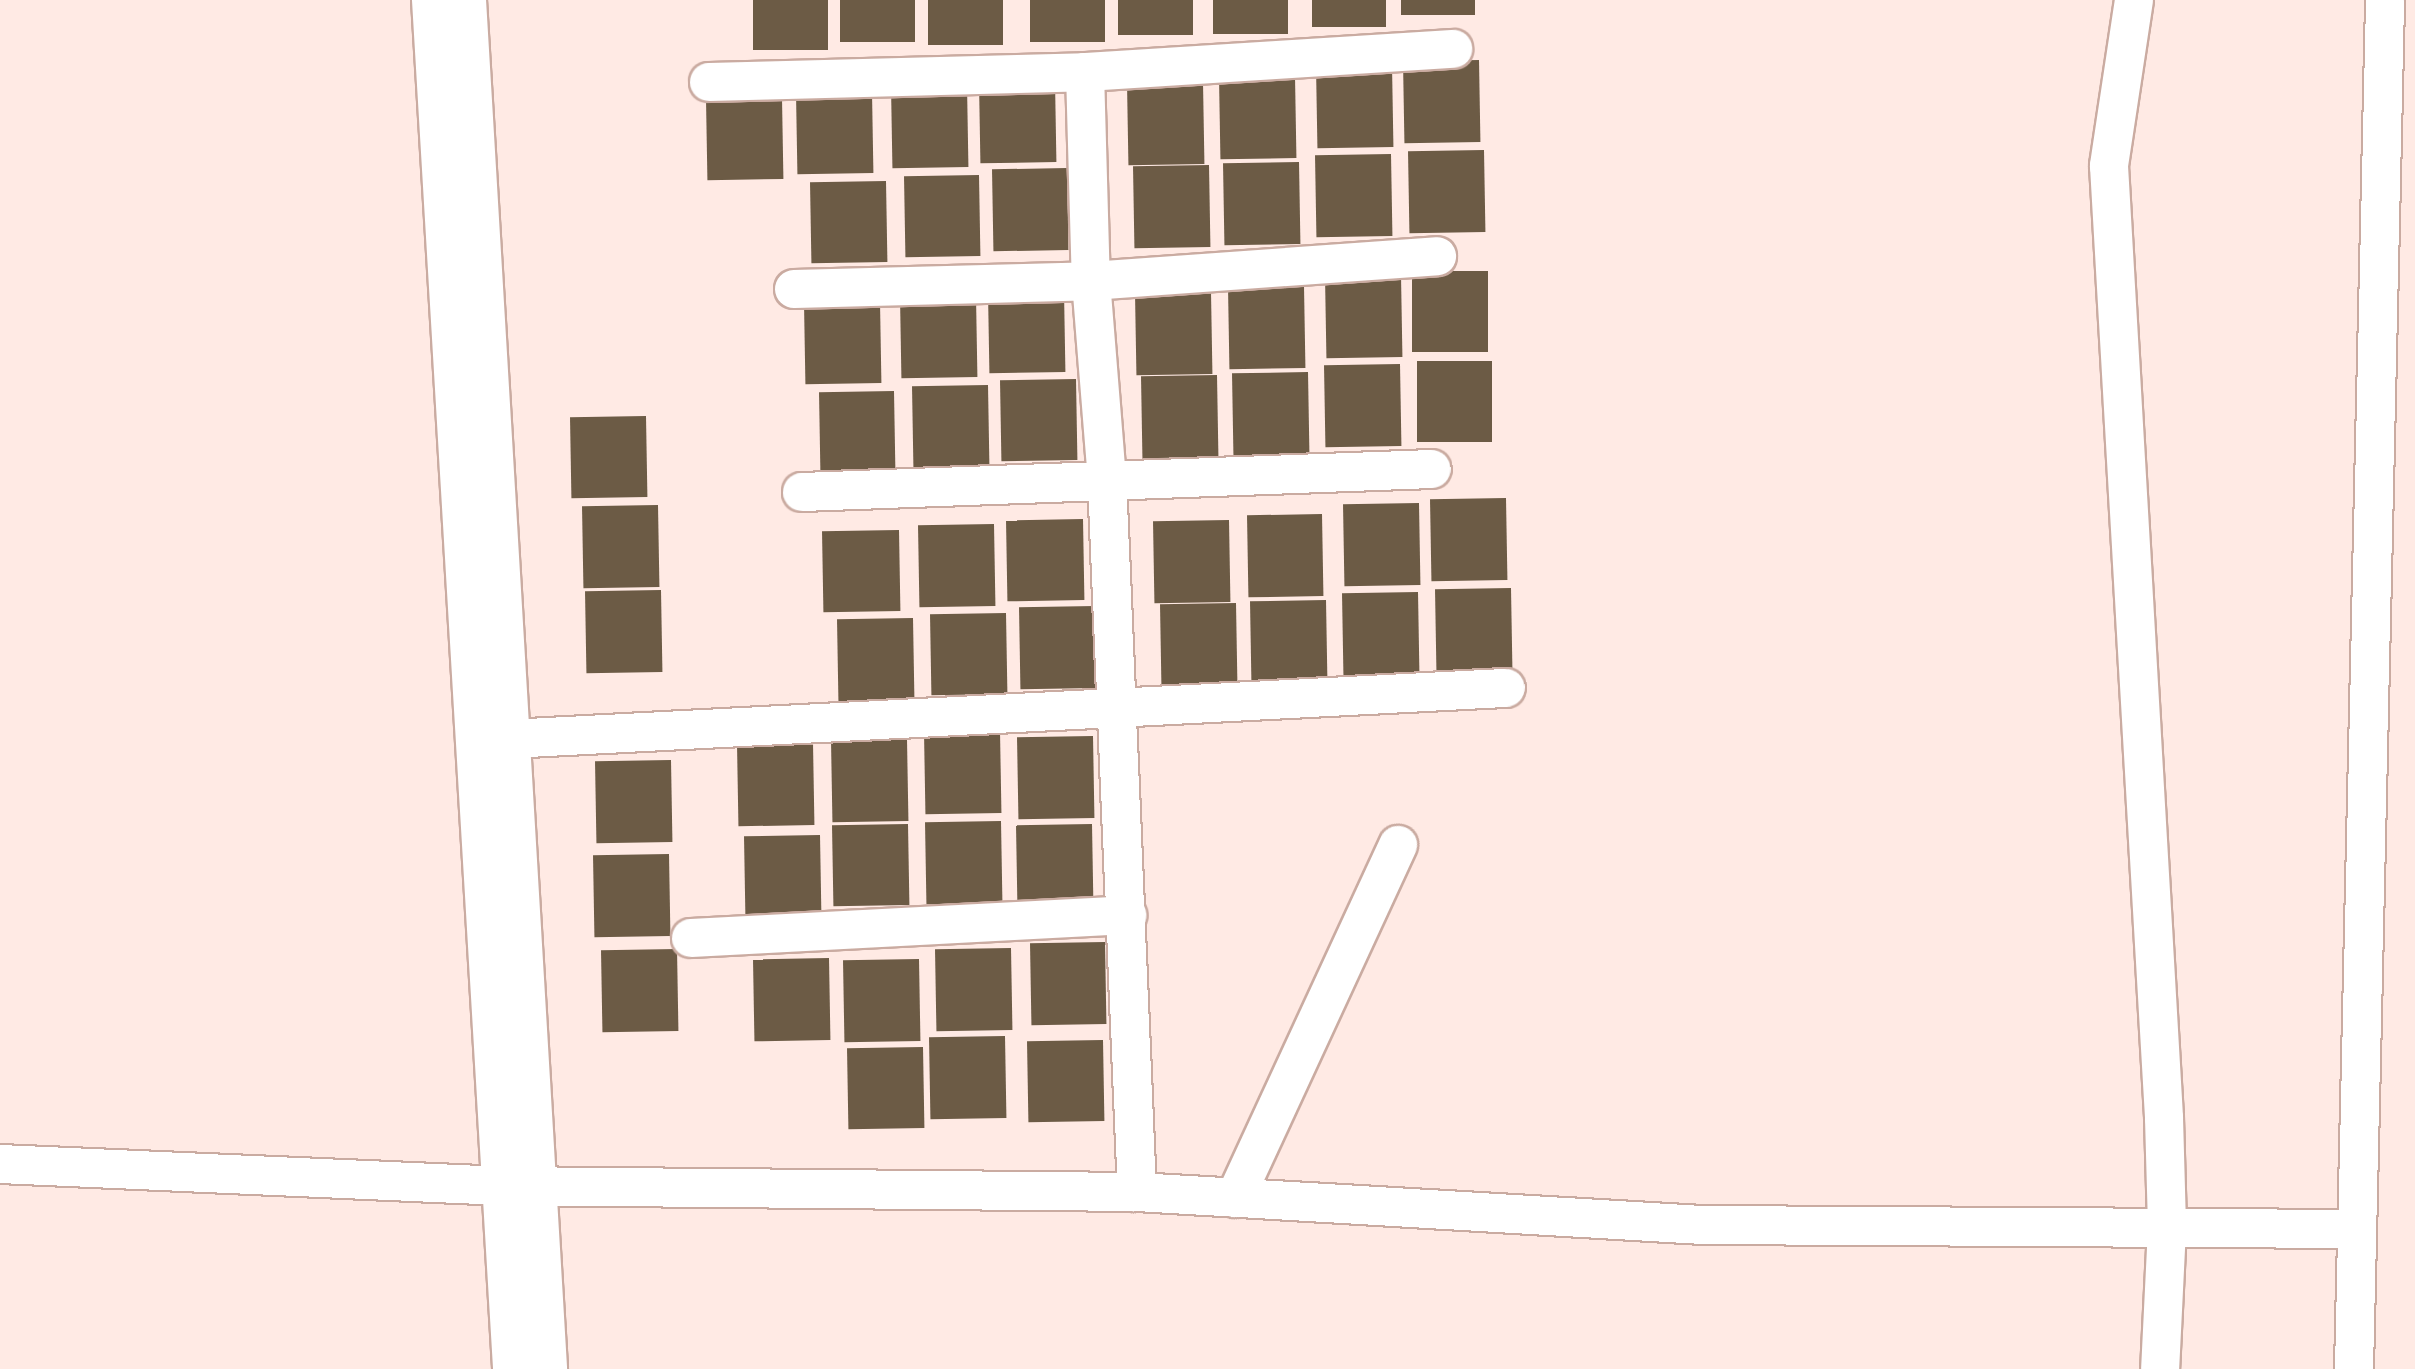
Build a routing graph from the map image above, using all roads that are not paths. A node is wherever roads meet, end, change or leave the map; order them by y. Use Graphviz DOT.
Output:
graph roads {
  1 [pos="431,0"];
  2 [pos="467,0"];
  3 [pos="2134,0"];
  4 [pos="2385,0"];
  5 [pos="1453,49"];
  6 [pos="1085,72"];
  7 [pos="709,82"];
  8 [pos="1437,256"];
  9 [pos="1091,281"];
  10 [pos="794,289"];
  11 [pos="1432,469"];
  12 [pos="1107,479"];
  13 [pos="802,492"];
  14 [pos="1506,688"];
  15 [pos="1116,707"];
  16 [pos="508,739"];
  17 [pos="1398,845"];
  18 [pos="1126,915"];
  19 [pos="691,938"];
  20 [pos="0,1164"];
  21 [pos="521,1186"];
  22 [pos="1137,1192"];
  23 [pos="1235,1198"];
  24 [pos="2167,1228"];
  25 [pos="2357,1229"];
  26 [pos="512,1369"];
  27 [pos="548,1369"];
  28 [pos="2160,1369"];
  29 [pos="2354,1369"];
  1 -- 21 [label="street"];
  2 -- 16 [label="street"];
  3 -- 24 [label="street"];
  4 -- 25 [label="street"];
  5 -- 6 [label="street"];
  6 -- 7 [label="street"];
  6 -- 9 [label="street"];
  8 -- 9 [label="street"];
  9 -- 10 [label="street"];
  9 -- 12 [label="street"];
  11 -- 12 [label="street"];
  12 -- 13 [label="street"];
  12 -- 15 [label="street"];
  14 -- 15 [label="street"];
  15 -- 16 [label="street"];
  15 -- 18 [label="street"];
  16 -- 21 [label="street"];
  17 -- 23 [label="street"];
  18 -- 19 [label="street"];
  18 -- 22 [label="street"];
  20 -- 21 [label="street"];
  21 -- 22 [label="street"];
  21 -- 26 [label="street"];
  21 -- 27 [label="street"];
  22 -- 23 [label="street"];
  23 -- 24 [label="street"];
  24 -- 25 [label="street"];
  24 -- 28 [label="street"];
  25 -- 29 [label="street"];
}
